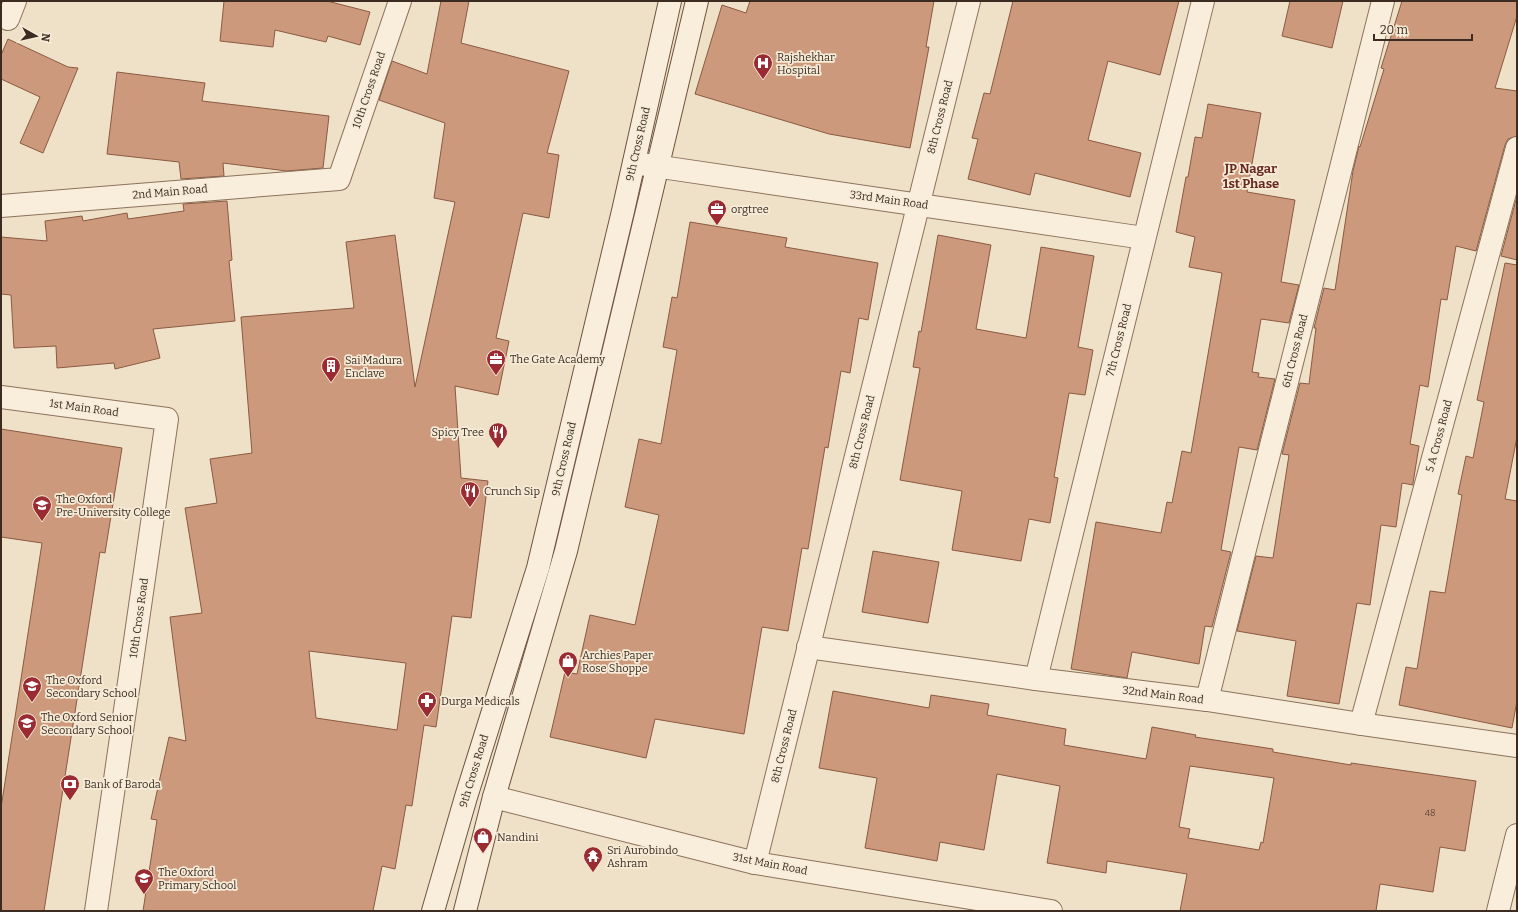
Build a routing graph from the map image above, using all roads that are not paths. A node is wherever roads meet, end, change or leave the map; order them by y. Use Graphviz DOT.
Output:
graph roads {
  1 [pos="400,1"];
  2 [pos="670,1"];
  3 [pos="697,1"];
  4 [pos="969,1"];
  5 [pos="1203,1"];
  6 [pos="1383,1"];
  7 [pos="1517,148"];
  8 [pos="634,163"];
  9 [pos="658,166"];
  10 [pos="339,178"];
  11 [pos="918,205"];
  12 [pos="1,206"];
  13 [pos="1144,238"];
  14 [pos="1,397"];
  15 [pos="167,419"];
  16 [pos="808,647"];
  17 [pos="1036,679"];
  18 [pos="1207,700"];
  19 [pos="1361,724"];
  20 [pos="1517,746"];
  21 [pos="494,797"];
  22 [pos="1517,835"];
  23 [pos="755,863"];
  24 [pos="96,911"];
  25 [pos="433,911"];
  26 [pos="465,911"];
  27 [pos="1051,911"];
  28 [pos="1498,911"];
  1 -- 10 [label="street, 10th Cross Road"];
  2 -- 8 [label="street, 9th Cross Road"];
  3 -- 9 [label="street"];
  4 -- 11 [label="street, 8th Cross Road"];
  5 -- 13 [label="street, 7th Cross Road"];
  6 -- 18 [label="street, 6th Cross Road"];
  7 -- 19 [label="street, 5 A Cross Road"];
  8 -- 9 [label="street, 33rd Main Road"];
  8 -- 25 [label="street, 9th Cross Road"];
  9 -- 11 [label="street, 33rd Main Road"];
  9 -- 21 [label="street"];
  10 -- 12 [label="street, 2nd Main Road"];
  11 -- 13 [label="street, 33rd Main Road"];
  11 -- 16 [label="street, 8th Cross Road"];
  13 -- 17 [label="street, 7th Cross Road"];
  14 -- 15 [label="street, 1st Main Road"];
  15 -- 24 [label="street, 10th Cross Road"];
  16 -- 17 [label="street, 32nd Main Road"];
  16 -- 23 [label="street, 8th Cross Road"];
  17 -- 18 [label="street, 32nd Main Road"];
  18 -- 19 [label="street, 32nd Main Road"];
  19 -- 20 [label="street, 32nd Main Road"];
  21 -- 23 [label="street, 31st Main Road"];
  21 -- 26 [label="street"];
  22 -- 28 [label="street"];
  23 -- 27 [label="street, 31st Main Road"];
}
